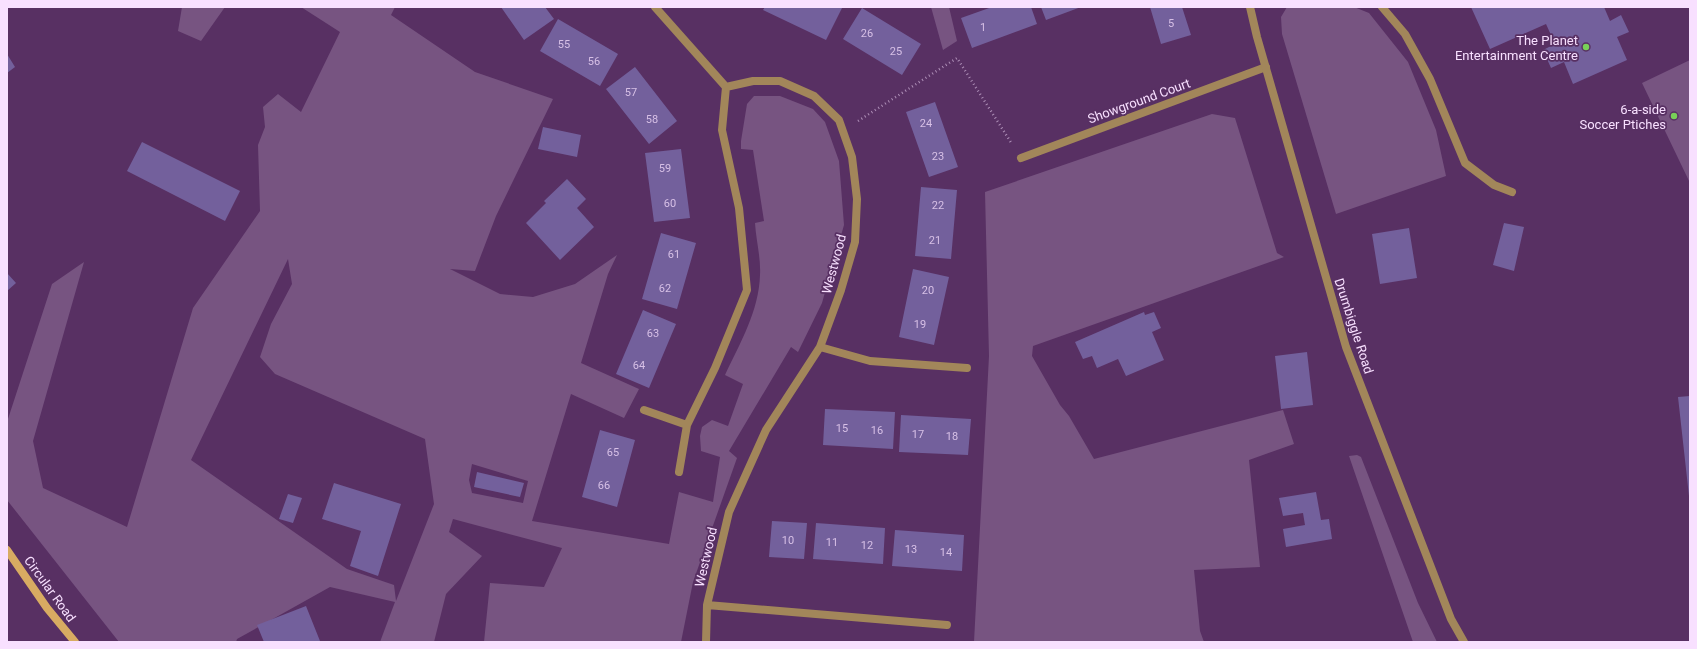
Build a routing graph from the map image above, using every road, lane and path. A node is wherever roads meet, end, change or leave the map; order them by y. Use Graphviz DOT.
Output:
graph roads {
  1 [pos="655,7"];
  2 [pos="1250,7"];
  3 [pos="1382,7"];
  4 [pos="1266,67"];
  5 [pos="726,87"];
  6 [pos="843,131"];
  7 [pos="1021,158"];
  8 [pos="1512,192"];
  9 [pos="820,347"];
  10 [pos="967,368"];
  11 [pos="644,410"];
  12 [pos="687,425"];
  13 [pos="679,472"];
  14 [pos="7,550"];
  15 [pos="707,605"];
  16 [pos="947,625"];
  17 [pos="75,642"];
  18 [pos="706,642"];
  19 [pos="1464,642"];
  1 -- 5 [label="street"];
  2 -- 4 [label="street, Drumbiggle Road"];
  3 -- 8 [label="street"];
  4 -- 7 [label="street, Showground Court"];
  4 -- 19 [label="street, Drumbiggle Road"];
  5 -- 6 [label="street, Westwood"];
  5 -- 12 [label="street"];
  6 -- 7 [label="path"];
  6 -- 9 [label="street, Westwood"];
  9 -- 10 [label="street"];
  9 -- 15 [label="street, Westwood"];
  11 -- 12 [label="street"];
  12 -- 13 [label="street"];
  14 -- 17 [label="main road, Circular Road"];
  15 -- 16 [label="street, Westwood"];
  15 -- 18 [label="street, Westwood"];
}
